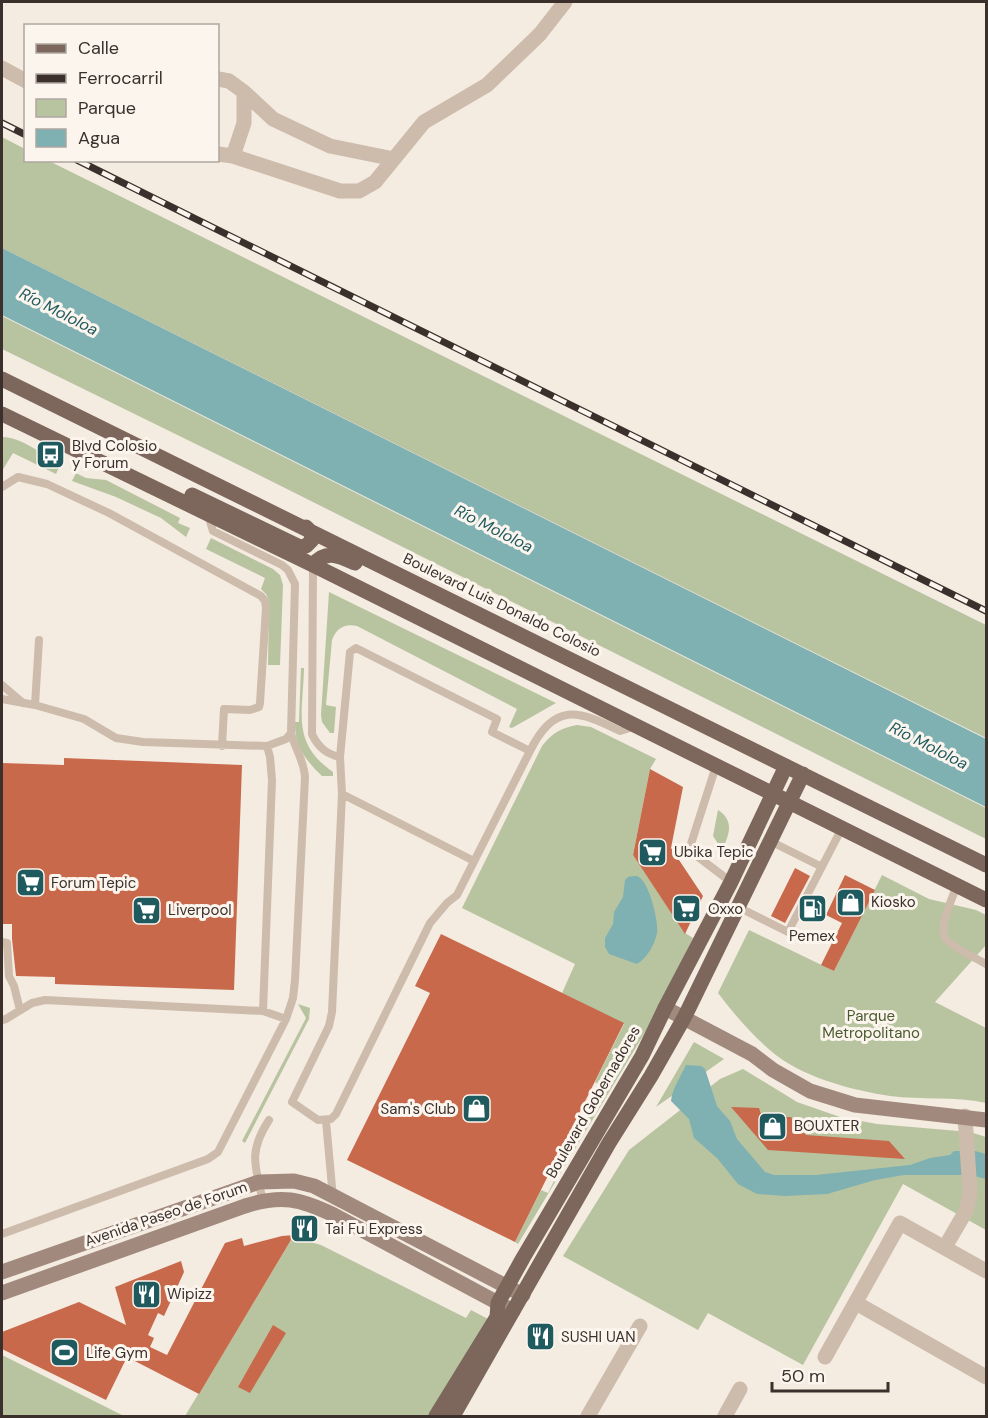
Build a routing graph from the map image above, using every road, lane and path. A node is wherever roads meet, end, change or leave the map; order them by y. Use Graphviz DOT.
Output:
graph roads {
  1 [pos="565,2"];
  2 [pos="2,68"];
  3 [pos="24,77"];
  4 [pos="219,79"];
  5 [pos="244,92"];
  6 [pos="225,155"];
  7 [pos="394,159"];
  8 [pos="2,379"];
  9 [pos="2,420"];
  10 [pos="134,478"];
  11 [pos="2,487"];
  12 [pos="208,514"];
  13 [pos="306,527"];
  14 [pos="313,565"];
  15 [pos="39,640"];
  16 [pos="534,642"];
  17 [pos="2,685"];
  18 [pos="2,699"];
  19 [pos="23,703"];
  20 [pos="35,705"];
  21 [pos="636,726"];
  22 [pos="289,736"];
  23 [pos="222,746"];
  24 [pos="267,746"];
  25 [pos="530,751"];
  26 [pos="270,757"];
  27 [pos="340,757"];
  28 [pos="716,766"];
  29 [pos="786,766"];
  30 [pos="803,774"];
  31 [pos="342,794"];
  32 [pos="773,794"];
  33 [pos="789,801"];
  34 [pos="842,828"];
  35 [pos="770,841"];
  36 [pos="474,861"];
  37 [pos="987,865"];
  38 [pos="822,867"];
  39 [pos="731,882"];
  40 [pos="957,885"];
  41 [pos="987,900"];
  42 [pos="738,907"];
  43 [pos="2,942"];
  44 [pos="987,964"];
  45 [pos="665,1008"];
  46 [pos="20,1010"];
  47 [pos="263,1011"];
  48 [pos="684,1018"];
  49 [pos="286,1019"];
  50 [pos="2,1020"];
  51 [pos="965,1116"];
  52 [pos="269,1120"];
  53 [pos="326,1120"];
  54 [pos="987,1120"];
  55 [pos="259,1182"];
  56 [pos="333,1196"];
  57 [pos="263,1201"];
  58 [pos="334,1215"];
  59 [pos="2,1234"];
  60 [pos="945,1247"];
  61 [pos="987,1271"];
  62 [pos="2,1272"];
  63 [pos="507,1287"];
  64 [pos="2,1293"];
  65 [pos="523,1295"];
  66 [pos="498,1303"];
  67 [pos="855,1303"];
  68 [pos="513,1311"];
  69 [pos="640,1326"];
  70 [pos="825,1358"];
  71 [pos="985,1372"];
  72 [pos="740,1389"];
  73 [pos="436,1416"];
  74 [pos="453,1416"];
  75 [pos="588,1416"];
  76 [pos="725,1416"];
  1 -- 7 [label="street"];
  2 -- 3 [label="street"];
  4 -- 5 [label="street"];
  5 -- 6 [label="street"];
  5 -- 7 [label="street"];
  6 -- 7 [label="street"];
  8 -- 13 [label="main road, Boulevard Luis Donaldo Colosio"];
  9 -- 10 [label="main road"];
  10 -- 12 [label="main road"];
  10 -- 13 [label="main road"];
  11 -- 23 [label="lane"];
  12 -- 14 [label="main road"];
  12 -- 22 [label="lane"];
  13 -- 16 [label="main road, Boulevard Luis Donaldo Colosio"];
  14 -- 16 [label="main road"];
  14 -- 21 [label="main road"];
  14 -- 27 [label="lane"];
  15 -- 20 [label="lane"];
  16 -- 29 [label="main road, Boulevard Luis Donaldo Colosio"];
  17 -- 19 [label="lane"];
  18 -- 19 [label="lane"];
  19 -- 20 [label="lane"];
  20 -- 23 [label="lane"];
  21 -- 25 [label="lane"];
  21 -- 28 [label="main road"];
  22 -- 24 [label="lane"];
  22 -- 26 [label="lane"];
  22 -- 49 [label="lane"];
  23 -- 24 [label="lane"];
  24 -- 26 [label="lane"];
  25 -- 27 [label="lane"];
  25 -- 36 [label="lane"];
  26 -- 47 [label="lane"];
  27 -- 31 [label="lane"];
  28 -- 32 [label="main road"];
  28 -- 39 [label="lane"];
  29 -- 30 [label="main road, Boulevard Luis Donaldo Colosio"];
  29 -- 32 [label="main road, Boulevard Gobernadores"];
  30 -- 33 [label="main road"];
  30 -- 37 [label="main road, Boulevard Luis Donaldo Colosio"];
  31 -- 36 [label="lane"];
  31 -- 53 [label="lane"];
  32 -- 33 [label="main road"];
  32 -- 39 [label="main road, Boulevard Gobernadores"];
  33 -- 34 [label="main road"];
  33 -- 35 [label="main road"];
  34 -- 38 [label="lane"];
  34 -- 40 [label="main road"];
  35 -- 38 [label="lane"];
  35 -- 42 [label="main road"];
  36 -- 53 [label="lane"];
  38 -- 42 [label="lane"];
  39 -- 45 [label="main road, Boulevard Gobernadores"];
  40 -- 41 [label="main road"];
  40 -- 44 [label="lane"];
  42 -- 48 [label="main road"];
  43 -- 46 [label="lane"];
  45 -- 48 [label="street"];
  45 -- 63 [label="main road, Boulevard Gobernadores"];
  46 -- 47 [label="lane"];
  46 -- 50 [label="lane"];
  47 -- 49 [label="lane"];
  48 -- 51 [label="street"];
  48 -- 65 [label="main road"];
  49 -- 59 [label="lane"];
  51 -- 54 [label="street"];
  51 -- 60 [label="street"];
  52 -- 55 [label="lane"];
  53 -- 56 [label="lane"];
  55 -- 56 [label="street, Avenida Paseo de Forum"];
  55 -- 57 [label="lane"];
  55 -- 62 [label="street, Avenida Paseo de Forum"];
  56 -- 58 [label="lane"];
  56 -- 63 [label="street, Avenida Paseo de Forum"];
  57 -- 58 [label="street, Avenida Paseo de Forum"];
  57 -- 64 [label="street, Avenida Paseo de Forum"];
  58 -- 66 [label="street, Avenida Paseo de Forum"];
  60 -- 61 [label="street"];
  60 -- 67 [label="street"];
  63 -- 65 [label="street, Avenida Paseo de Forum"];
  63 -- 66 [label="main road, Boulevard Gobernadores"];
  65 -- 68 [label="main road"];
  66 -- 68 [label="street, Avenida Paseo de Forum"];
  66 -- 73 [label="main road, Boulevard Gobernadores"];
  67 -- 70 [label="street"];
  67 -- 71 [label="street"];
  68 -- 74 [label="main road"];
  69 -- 75 [label="street"];
  72 -- 76 [label="street"];
}
